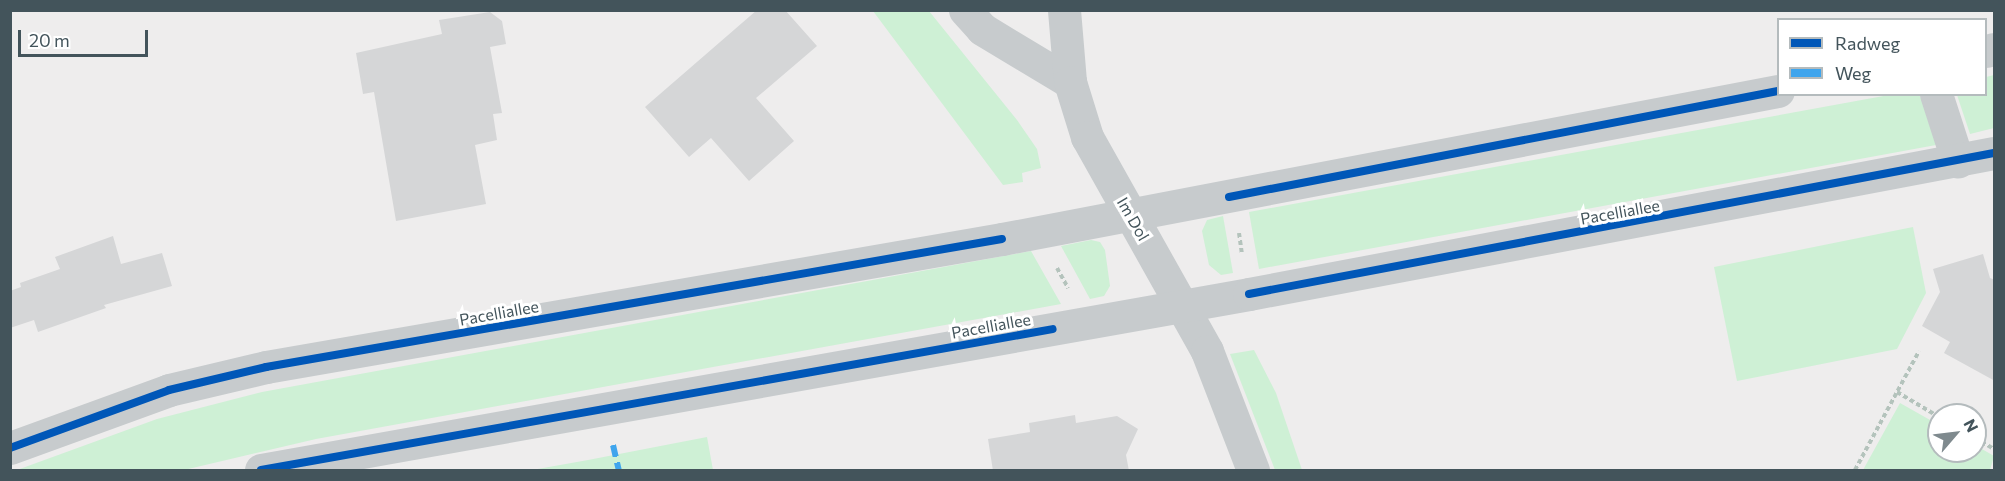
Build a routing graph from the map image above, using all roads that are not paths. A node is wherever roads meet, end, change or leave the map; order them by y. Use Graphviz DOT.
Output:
graph roads {
  1 [pos="965,10"];
  2 [pos="1064,10"];
  3 [pos="1070,82"];
  4 [pos="1777,91"];
  5 [pos="1937,96"];
  6 [pos="1995,153"];
  7 [pos="1958,162"];
  8 [pos="1131,215"];
  9 [pos="1182,306"];
  10 [pos="10,448"];
  11 [pos="261,471"];
  12 [pos="1252,471"];
  1 -- 3 [label="street"];
  2 -- 3 [label="street, Im Dol"];
  3 -- 8 [label="street, Im Dol"];
  4 -- 8 [label="street, Pacelliallee"];
  5 -- 7 [label="street"];
  6 -- 7 [label="street, Pacelliallee"];
  7 -- 9 [label="street, Pacelliallee"];
  8 -- 9 [label="street, Im Dol"];
  8 -- 10 [label="street, Pacelliallee"];
  9 -- 11 [label="street, Pacelliallee"];
  9 -- 12 [label="street, Im Dol"];
}
